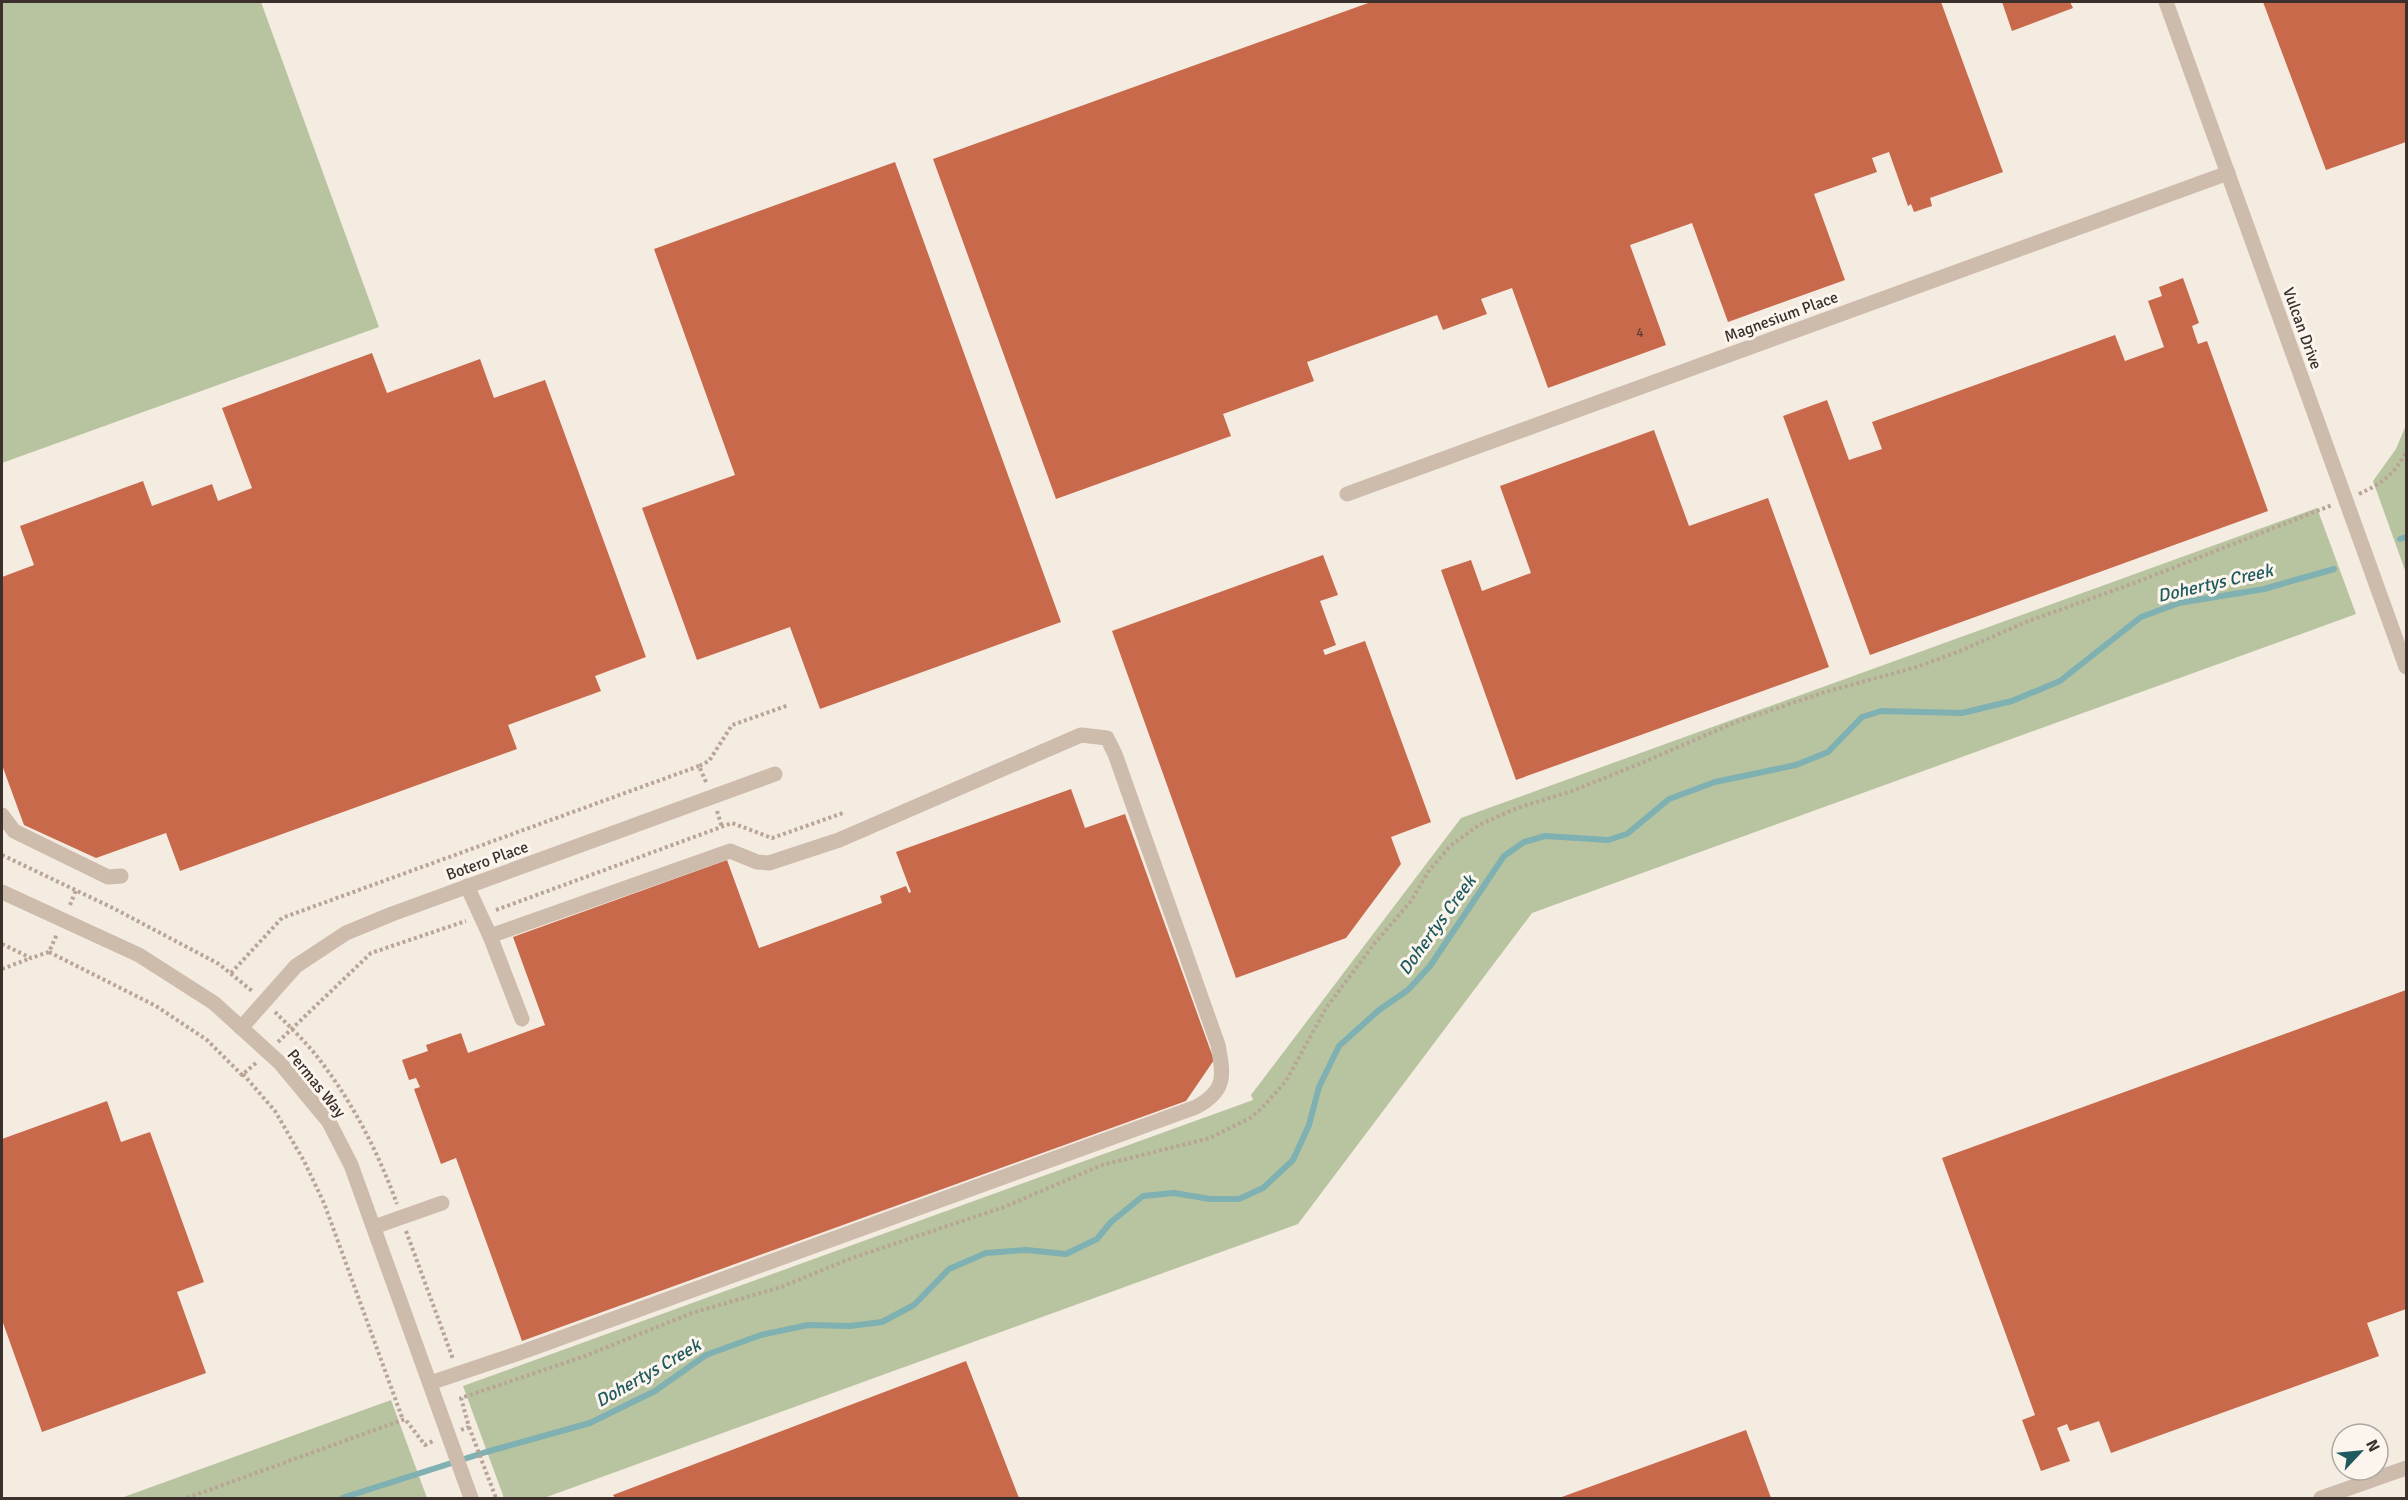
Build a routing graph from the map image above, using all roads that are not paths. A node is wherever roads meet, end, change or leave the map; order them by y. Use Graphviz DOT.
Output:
graph roads {
  1 [pos="2166,2"];
  2 [pos="2228,173"];
  3 [pos="1347,494"];
  4 [pos="2406,667"];
  5 [pos="775,774"];
  6 [pos="2,815"];
  7 [pos="121,876"];
  8 [pos="467,886"];
  9 [pos="2,892"];
  10 [pos="490,936"];
  11 [pos="522,1019"];
  12 [pos="242,1028"];
  13 [pos="441,1203"];
  14 [pos="374,1227"];
  15 [pos="430,1383"];
  16 [pos="2406,1468"];
  17 [pos="470,1495"];
  18 [pos="2321,1498"];
  1 -- 2 [label="street, Vulcan Drive"];
  2 -- 3 [label="street, Magnesium Place"];
  2 -- 4 [label="street, Vulcan Drive"];
  5 -- 8 [label="street, Botero Place"];
  6 -- 7 [label="street"];
  8 -- 10 [label="street"];
  8 -- 12 [label="street, Botero Place"];
  9 -- 12 [label="street, Permas Way"];
  10 -- 11 [label="street"];
  10 -- 15 [label="street"];
  12 -- 14 [label="street, Permas Way"];
  13 -- 14 [label="street"];
  14 -- 15 [label="street, Permas Way"];
  15 -- 17 [label="street, Permas Way"];
  16 -- 18 [label="street"];
}
